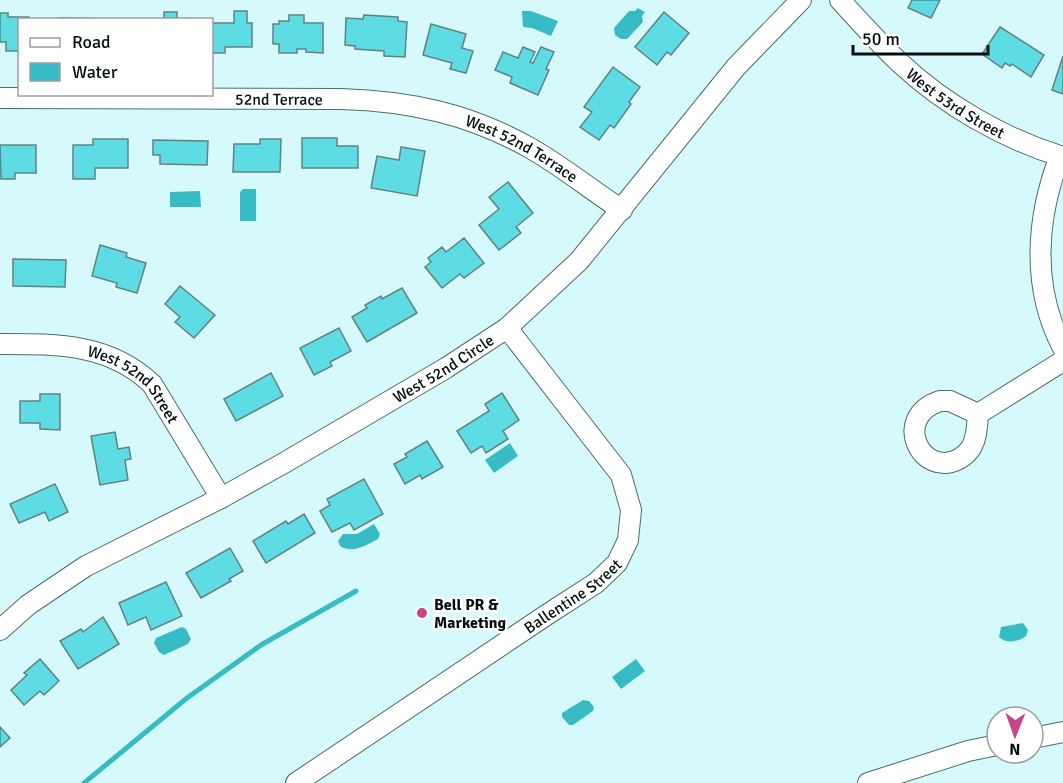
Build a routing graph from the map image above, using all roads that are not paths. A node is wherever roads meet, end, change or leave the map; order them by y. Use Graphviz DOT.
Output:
graph roads {
  1 [pos="801,0"];
  2 [pos="840,0"];
  3 [pos="0,98"];
  4 [pos="414,106"];
  5 [pos="1061,156"];
  6 [pos="622,210"];
  7 [pos="507,328"];
  8 [pos="0,344"];
  9 [pos="1063,348"];
  10 [pos="1063,361"];
  11 [pos="978,414"];
  12 [pos="221,498"];
  13 [pos="0,630"];
  14 [pos="1063,732"];
  15 [pos="1045,736"];
  16 [pos="985,748"];
  17 [pos="296,783"];
  18 [pos="868,783"];
  1 -- 6 [label="street, West 52nd Circle"];
  2 -- 5 [label="street, West 53rd Street"];
  3 -- 4 [label="street, 52nd Terrace"];
  4 -- 6 [label="street, West 52nd Terrace"];
  5 -- 9 [label="street"];
  6 -- 7 [label="street, West 52nd Circle"];
  7 -- 12 [label="street, West 52nd Circle"];
  7 -- 17 [label="street, Ballentine Street"];
  8 -- 12 [label="street, West 52nd Street"];
  10 -- 11 [label="street"];
  12 -- 13 [label="street, West 52nd Circle"];
  14 -- 15 [label="street"];
  16 -- 18 [label="street"];
}
